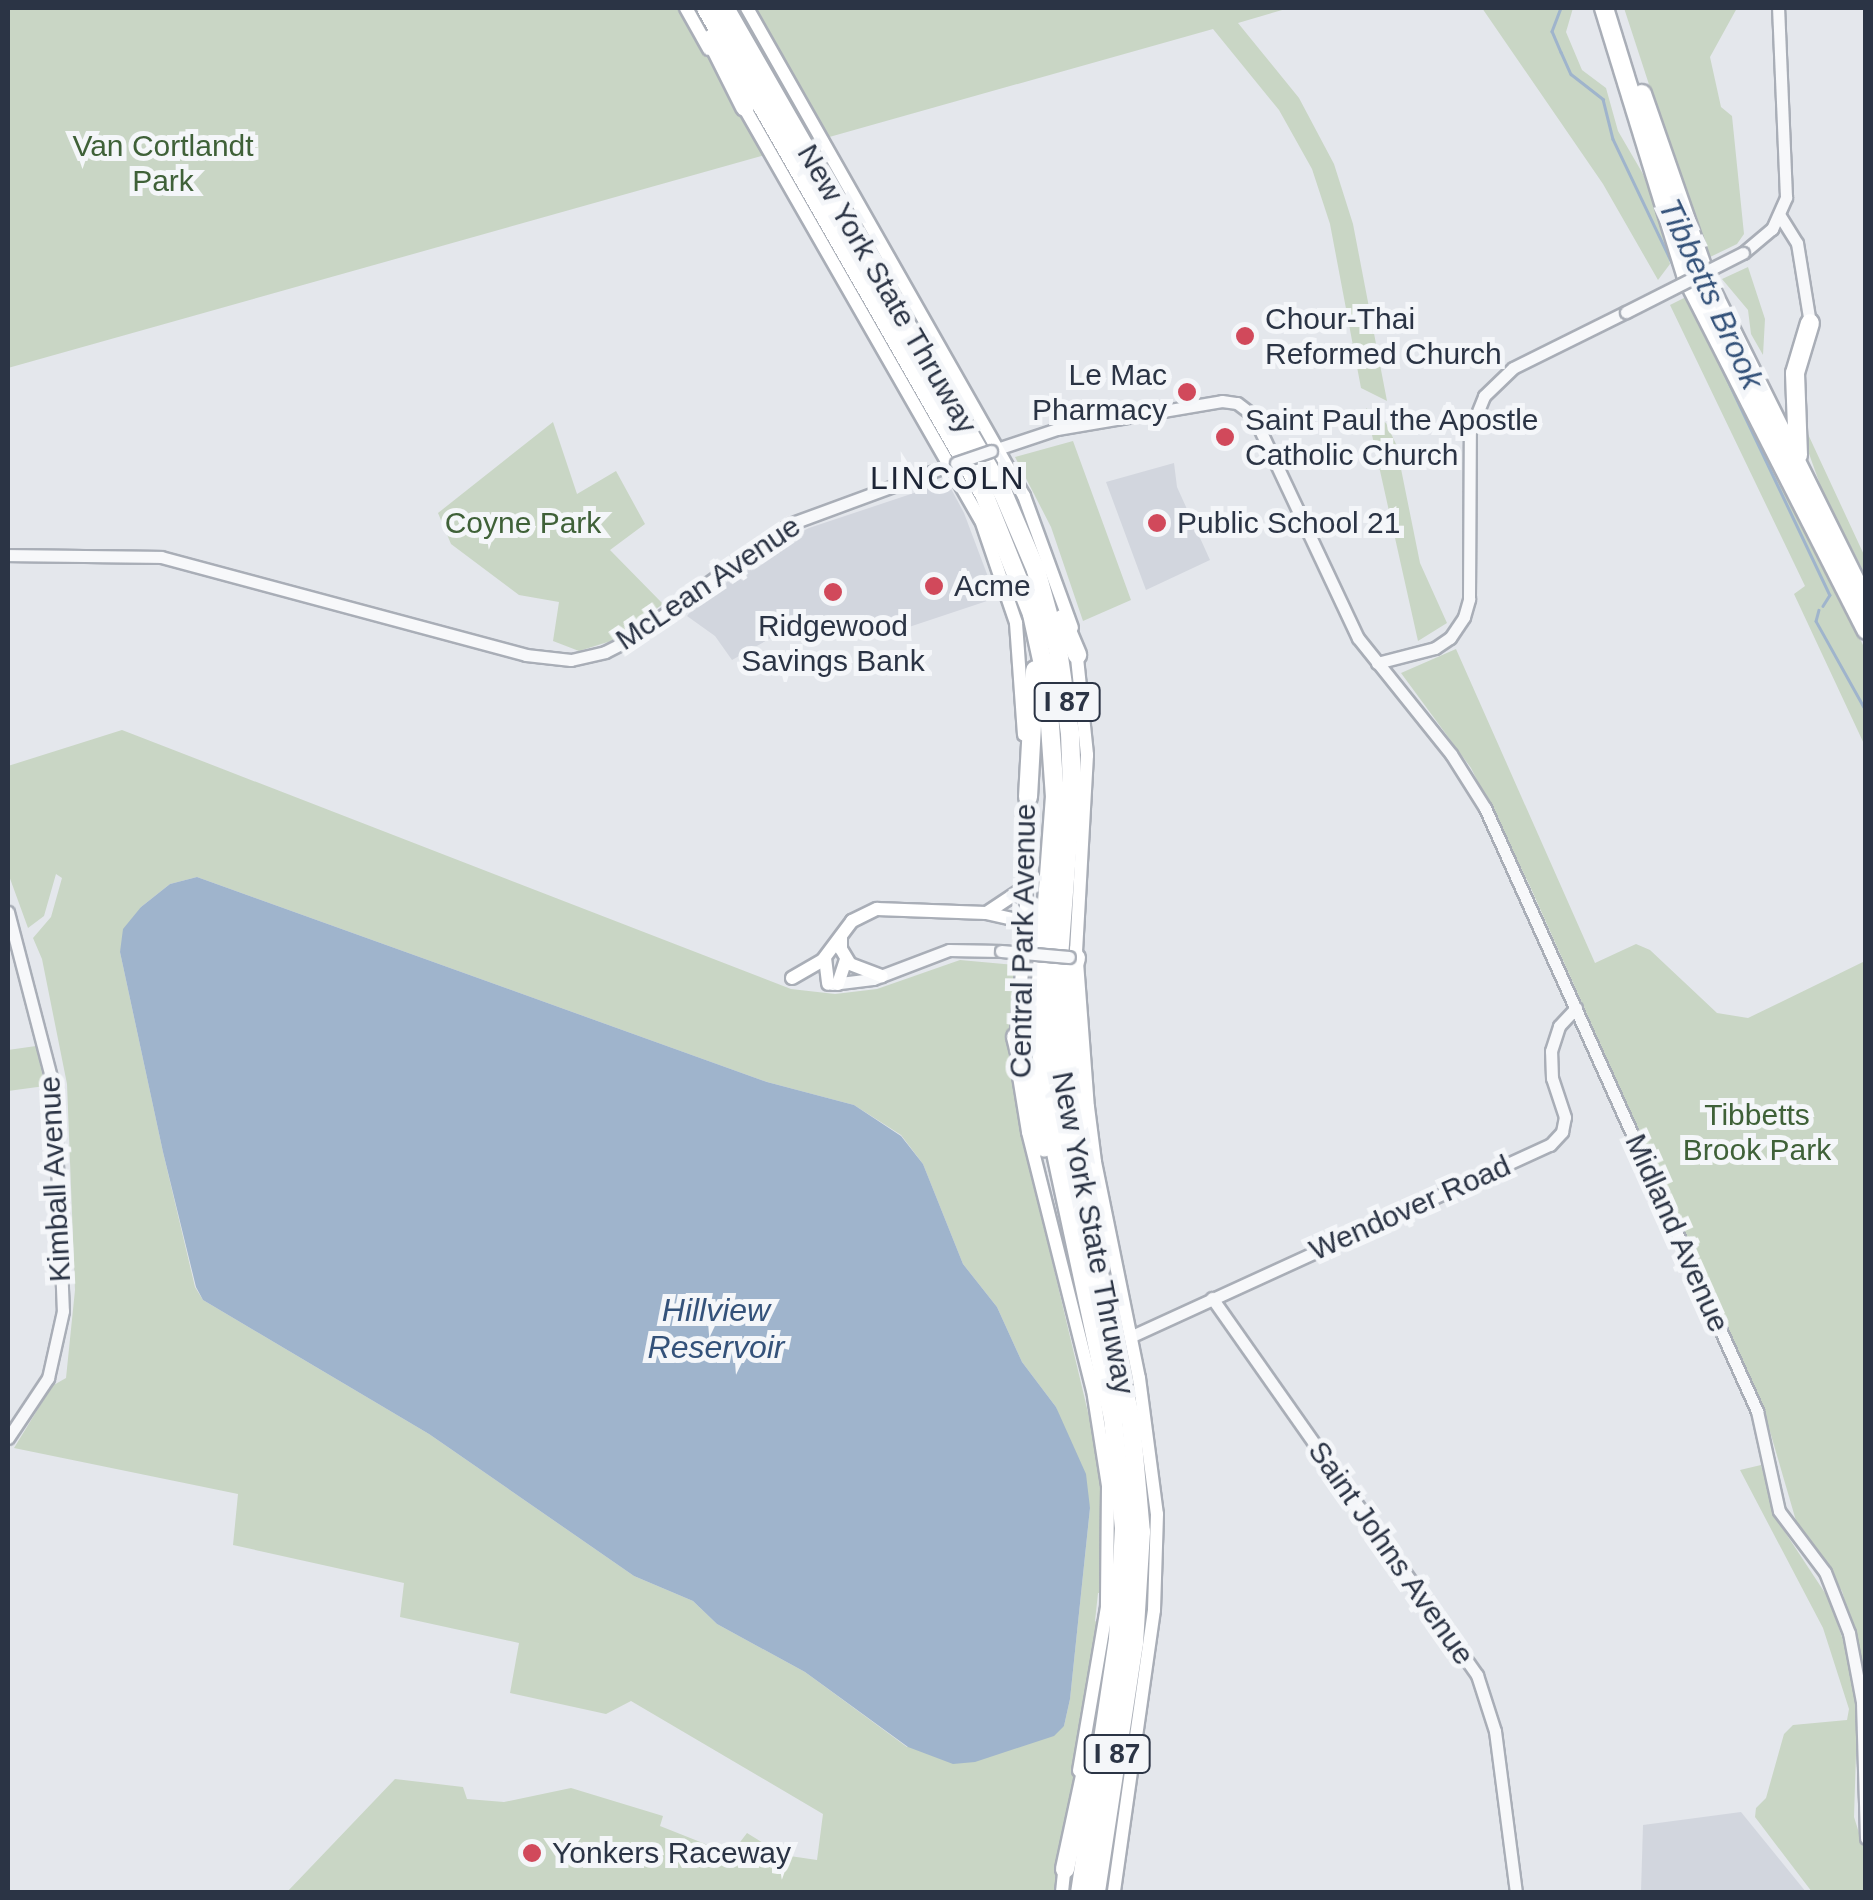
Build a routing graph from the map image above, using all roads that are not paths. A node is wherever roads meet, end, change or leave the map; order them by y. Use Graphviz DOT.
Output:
graph roads {
  1 [pos="686,8"];
  2 [pos="696,8"];
  3 [pos="706,8"];
  4 [pos="725,8"];
  5 [pos="737,8"];
  6 [pos="747,8"];
  7 [pos="1604,8"];
  8 [pos="1616,8"];
  9 [pos="1778,8"];
  10 [pos="778,100"];
  11 [pos="745,107"];
  12 [pos="781,154"];
  13 [pos="1780,216"];
  14 [pos="1810,323"];
  15 [pos="1794,389"];
  16 [pos="1760,392"];
  17 [pos="994,450"];
  18 [pos="953,464"];
  19 [pos="1802,474"];
  20 [pos="1015,518"];
  21 [pos="8,556"];
  22 [pos="1866,602"];
  23 [pos="1032,614"];
  24 [pos="1866,630"];
  25 [pos="1077,655"];
  26 [pos="1377,664"];
  27 [pos="1028,797"];
  28 [pos="1027,886"];
  29 [pos="8,912"];
  30 [pos="986,913"];
  31 [pos="1026,922"];
  32 [pos="842,934"];
  33 [pos="1073,957"];
  34 [pos="825,958"];
  35 [pos="846,959"];
  36 [pos="882,976"];
  37 [pos="792,978"];
  38 [pos="833,984"];
  39 [pos="1576,1008"];
  40 [pos="1016,1036"];
  41 [pos="1094,1290"];
  42 [pos="1212,1298"];
  43 [pos="1132,1336"];
  44 [pos="8,1438"];
  45 [pos="1107,1710"];
  46 [pos="1866,1838"];
  47 [pos="1065,1869"];
  48 [pos="1062,1892"];
  49 [pos="1080,1892"];
  50 [pos="1096,1892"];
  51 [pos="1114,1892"];
  52 [pos="1516,1892"];
  1 -- 11 [label="main road, Central Park Avenue"];
  2 -- 11 [label="highway"];
  3 -- 12 [label="highway, I 87"];
  4 -- 10 [label="highway, I 87"];
  5 -- 10 [label="highway"];
  6 -- 17 [label="main road, Central Park Avenue"];
  7 -- 24 [label="highway"];
  8 -- 16 [label="highway"];
  9 -- 13 [label="street"];
  10 -- 20 [label="highway, New York State Thruway / I 87"];
  11 -- 12 [label="main road, Central Park Avenue"];
  12 -- 18 [label="main road, Central Park Avenue"];
  12 -- 23 [label="highway, New York State Thruway / I 87"];
  13 -- 14 [label="street"];
  13 -- 26 [label="street, bridge"];
  14 -- 15 [label="highway"];
  15 -- 16 [label="highway"];
  15 -- 19 [label="highway"];
  16 -- 19 [label="highway"];
  17 -- 18 [label="street, McLean Avenue, bridge"];
  17 -- 25 [label="main road, Central Park Avenue"];
  17 -- 26 [label="street, McLean Avenue"];
  18 -- 21 [label="street, McLean Avenue"];
  18 -- 27 [label="main road, Central Park Avenue"];
  19 -- 22 [label="highway"];
  20 -- 25 [label="highway"];
  20 -- 41 [label="highway, New York State Thruway / I 87"];
  23 -- 27 [label="highway"];
  23 -- 41 [label="highway, New York State Thruway / I 87"];
  25 -- 33 [label="main road, Central Park Avenue"];
  26 -- 39 [label="street, Midland Avenue"];
  27 -- 28 [label="main road, Central Park Avenue"];
  28 -- 30 [label="main road"];
  28 -- 31 [label="main road, Central Park Avenue"];
  29 -- 44 [label="street, Kimball Avenue"];
  30 -- 31 [label="main road"];
  30 -- 32 [label="main road"];
  31 -- 40 [label="main road, Central Park Avenue"];
  32 -- 34 [label="main road"];
  32 -- 35 [label="main road"];
  33 -- 36 [label="street, bridge"];
  33 -- 41 [label="highway"];
  33 -- 43 [label="main road, Central Park Avenue"];
  34 -- 37 [label="main road"];
  34 -- 38 [label="main road"];
  35 -- 36 [label="main road"];
  35 -- 38 [label="main road"];
  36 -- 38 [label="street"];
  39 -- 42 [label="street, Wendover Road"];
  39 -- 46 [label="street, Midland Avenue"];
  40 -- 41 [label="highway"];
  40 -- 47 [label="main road, Central Park Avenue"];
  41 -- 45 [label="highway, New York State Thruway / I 87"];
  41 -- 50 [label="highway, New York State Thruway / I 87"];
  42 -- 43 [label="street, Wendover Road"];
  42 -- 52 [label="street, Saint Johns Avenue"];
  43 -- 51 [label="main road, Central Park Avenue"];
  45 -- 47 [label="highway"];
  45 -- 49 [label="highway, New York State Thruway / I 87"];
  47 -- 48 [label="main road, Central Park Avenue"];
}
